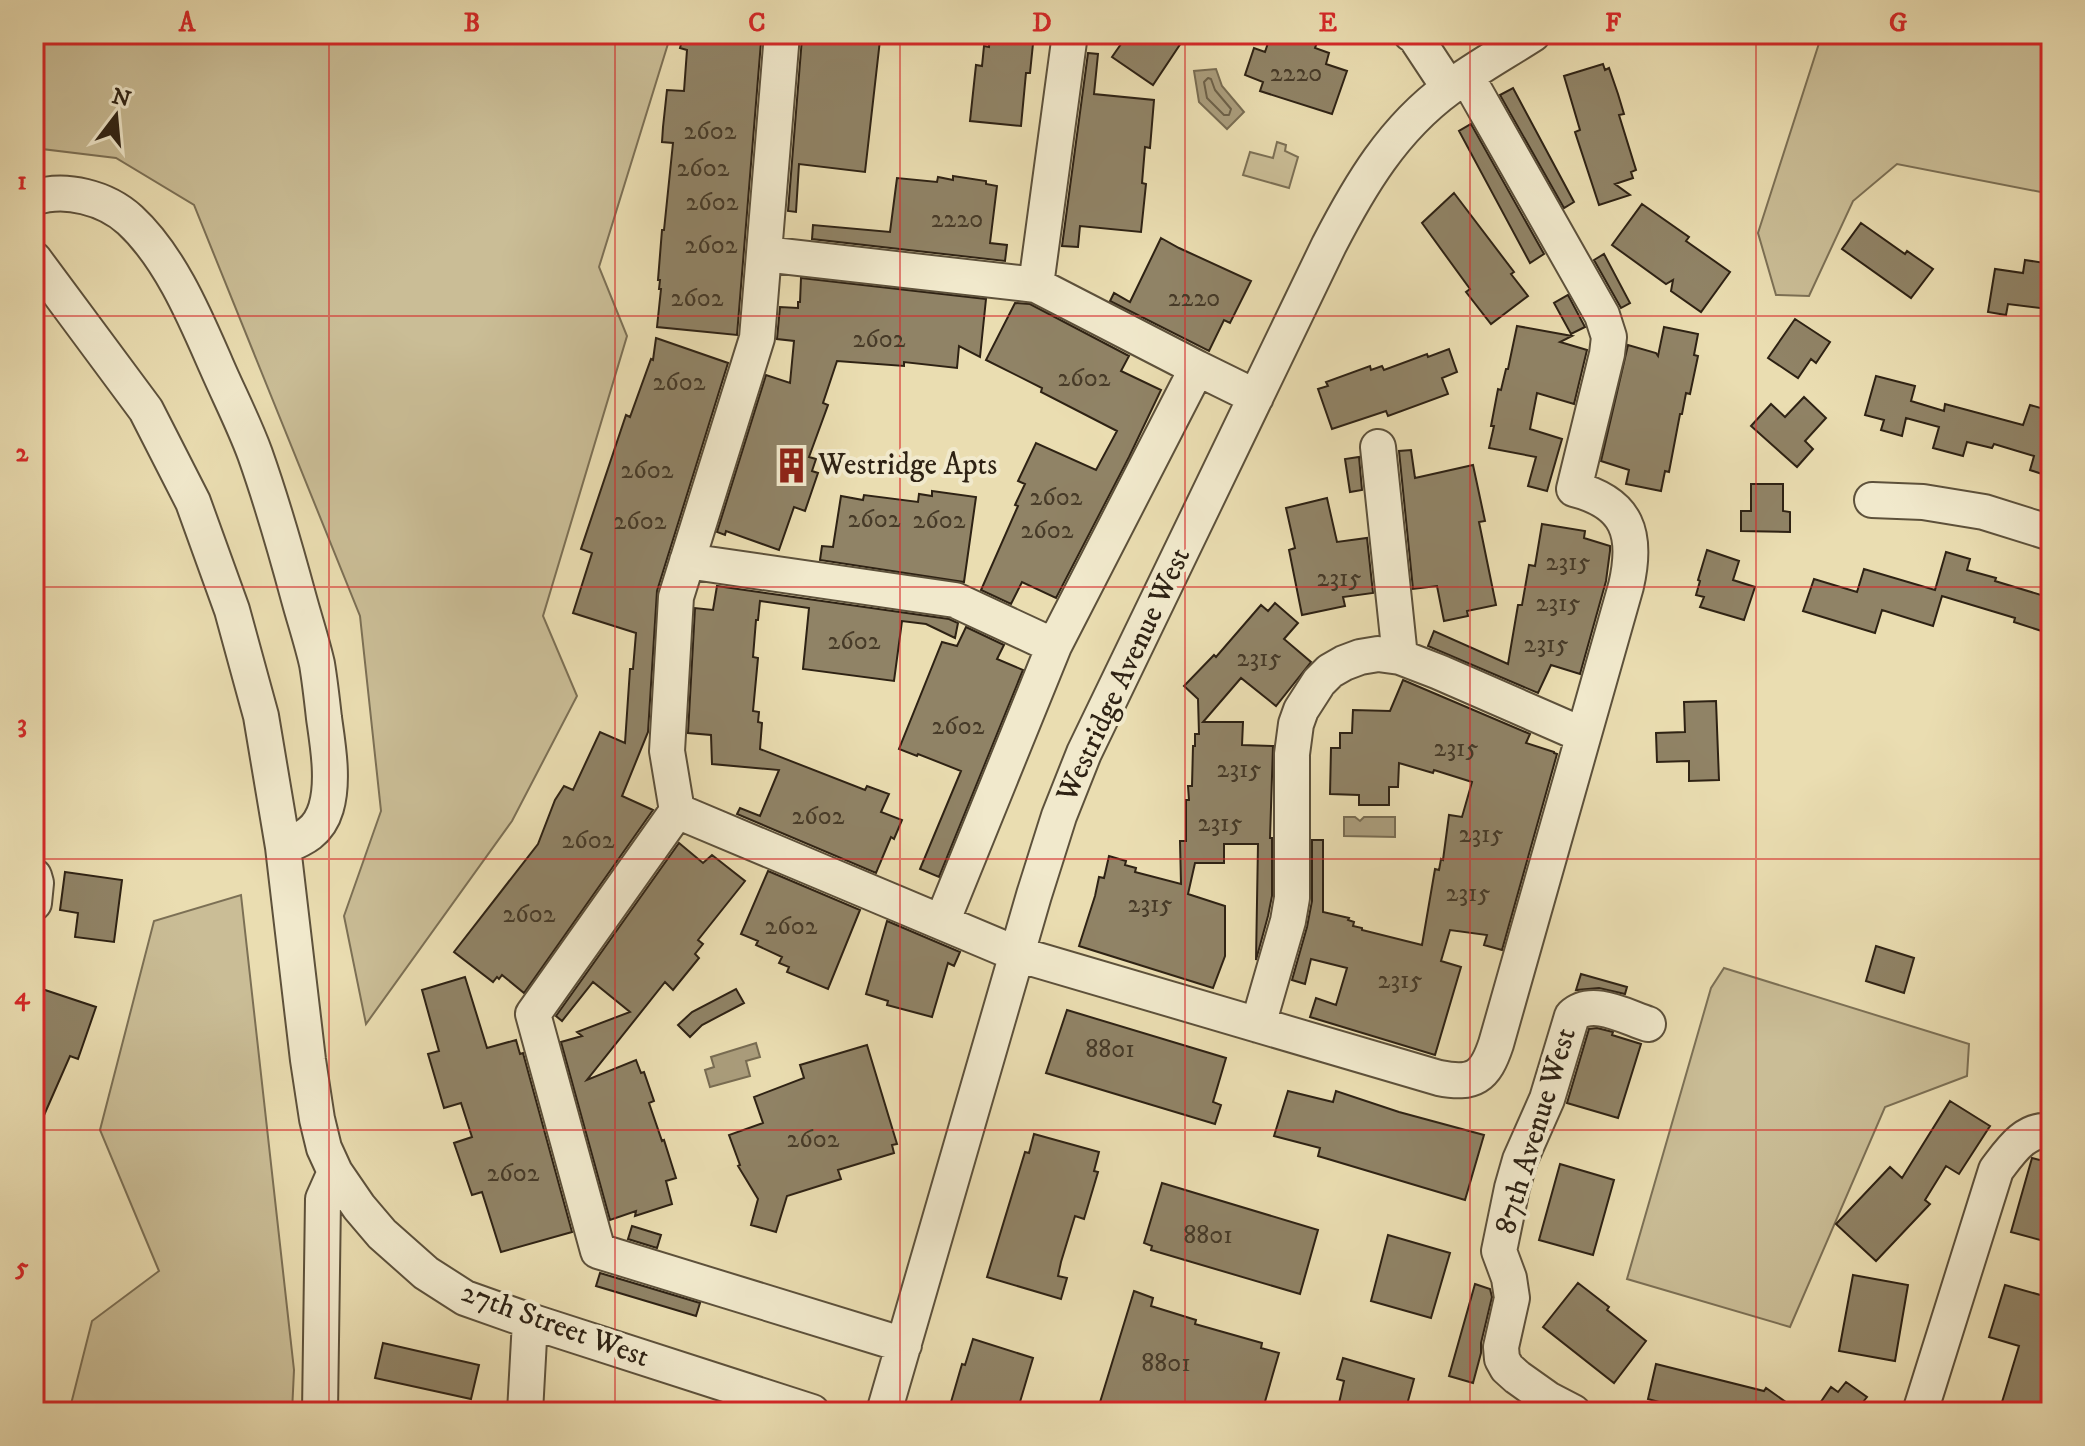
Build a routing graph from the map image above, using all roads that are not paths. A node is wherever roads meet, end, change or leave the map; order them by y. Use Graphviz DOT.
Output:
graph roads {
  1 [pos="782,34"];
  2 [pos="1070,34"];
  3 [pos="1411,34"];
  4 [pos="1533,34"];
  5 [pos="1458,82"];
  6 [pos="34,198"];
  7 [pos="764,254"];
  8 [pos="40,267"];
  9 [pos="1036,285"];
  10 [pos="1197,368"];
  11 [pos="1256,397"];
  12 [pos="1378,447"];
  13 [pos="1872,500"];
  14 [pos="2051,533"];
  15 [pos="687,561"];
  16 [pos="1054,646"];
  17 [pos="1400,657"];
  18 [pos="1583,735"];
  19 [pos="677,811"];
  20 [pos="283,847"];
  21 [pos="34,876"];
  22 [pos="34,903"];
  23 [pos="942,922"];
  24 [pos="1017,954"];
  25 [pos="1648,1024"];
  26 [pos="1258,1025"];
  27 [pos="2051,1132"];
  28 [pos="335,1172"];
  29 [pos="530,1321"];
  30 [pos="904,1345"];
  31 [pos="1560,1406"];
  32 [pos="320,1412"];
  33 [pos="525,1412"];
  34 [pos="812,1412"];
  35 [pos="884,1412"];
  36 [pos="1920,1412"];
  1 -- 7 [label="street"];
  2 -- 9 [label="street"];
  3 -- 5 [label="street"];
  4 -- 5 [label="street, Westridge Avenue West"];
  5 -- 11 [label="street, Westridge Avenue West"];
  5 -- 18 [label="street"];
  6 -- 20 [label="street"];
  7 -- 9 [label="street"];
  7 -- 15 [label="street"];
  8 -- 20 [label="street, 27th Street West"];
  9 -- 10 [label="street"];
  10 -- 11 [label="street"];
  10 -- 16 [label="street"];
  11 -- 24 [label="street, Westridge Avenue West"];
  12 -- 17 [label="street"];
  13 -- 14 [label="street"];
  15 -- 16 [label="street"];
  15 -- 19 [label="street"];
  16 -- 23 [label="street"];
  17 -- 18 [label="street"];
  17 -- 26 [label="street"];
  18 -- 26 [label="street"];
  19 -- 23 [label="street"];
  19 -- 30 [label="street"];
  20 -- 28 [label="street, 27th Street West"];
  21 -- 22 [label="street"];
  23 -- 24 [label="street"];
  24 -- 26 [label="street"];
  24 -- 30 [label="street, Westridge Avenue West"];
  25 -- 31 [label="street, 87th Avenue West"];
  27 -- 36 [label="street"];
  28 -- 29 [label="street, 27th Street West"];
  28 -- 32 [label="street"];
  29 -- 33 [label="street"];
  29 -- 34 [label="street, 27th Street West"];
  30 -- 35 [label="street, Westridge Avenue West"];
}
